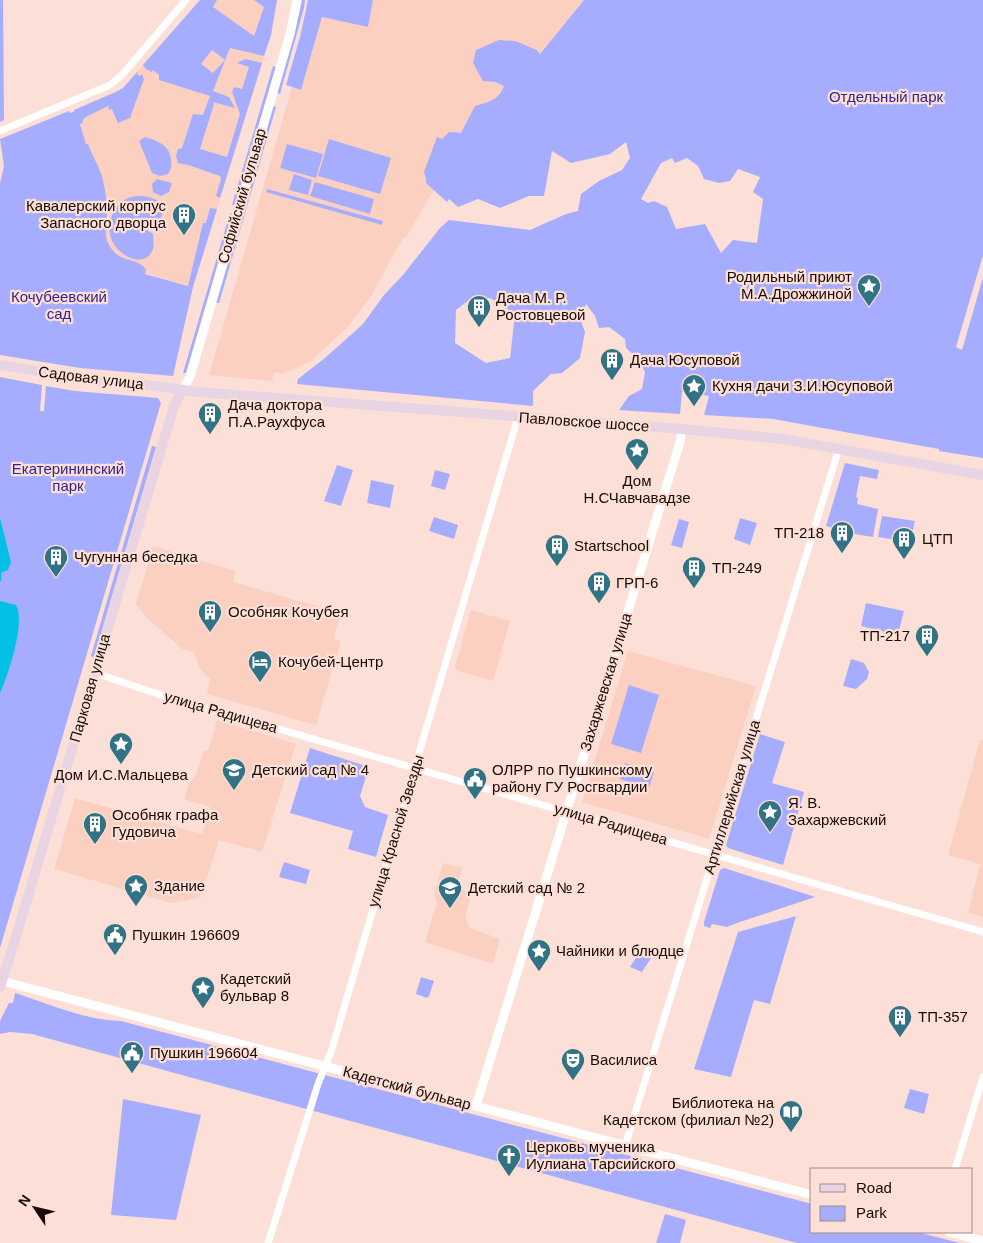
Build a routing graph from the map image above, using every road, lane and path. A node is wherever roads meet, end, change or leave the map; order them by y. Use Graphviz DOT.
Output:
graph roads {
  1 [pos="186,0"];
  2 [pos="297,0"];
  3 [pos="3,129"];
  4 [pos="0,365"];
  5 [pos="182,390"];
  6 [pos="518,417"];
  7 [pos="682,429"];
  8 [pos="840,448"];
  9 [pos="983,475"];
  10 [pos="94,673"];
  11 [pos="414,768"];
  12 [pos="566,812"];
  13 [pos="714,854"];
  14 [pos="983,932"];
  15 [pos="1,984"];
  16 [pos="325,1067"];
  17 [pos="983,1077"];
  18 [pos="476,1106"];
  19 [pos="625,1146"];
  20 [pos="955,1168"];
  21 [pos="810,1194"];
  22 [pos="953,1233"];
  23 [pos="983,1241"];
  24 [pos="268,1243"];
  1 -- 3 [label="street"];
  2 -- 5 [label="street, Софийский бульвар"];
  4 -- 5 [label="main road, Садовая улица"];
  5 -- 6 [label="main road, Павловское шоссе"];
  5 -- 10 [label="main road, Парковая улица"];
  6 -- 7 [label="main road, Павловское шоссе"];
  6 -- 11 [label="street, улица Красной Звезды"];
  7 -- 8 [label="main road, Павловское шоссе"];
  7 -- 12 [label="street, Захаржевская улица"];
  8 -- 9 [label="main road, Павловское шоссе"];
  8 -- 13 [label="street, Артиллерийская улица"];
  10 -- 11 [label="street, улица Радищева"];
  10 -- 15 [label="main road, Парковая улица"];
  11 -- 12 [label="street, улица Радищева"];
  11 -- 16 [label="street, улица Красной Звезды"];
  12 -- 13 [label="street, улица Радищева"];
  12 -- 18 [label="street, Захаржевская улица"];
  13 -- 14 [label="street, улица Радищева"];
  13 -- 19 [label="street, Артиллерийская улица"];
  15 -- 16 [label="street, Кадетский бульвар"];
  16 -- 18 [label="street, Кадетский бульвар"];
  16 -- 24 [label="street, улица Красной Звезды"];
  17 -- 20 [label="street"];
  18 -- 19 [label="street, Кадетский бульвар"];
  19 -- 21 [label="street, Кадетский бульвар"];
  22 -- 23 [label="street"];
}
